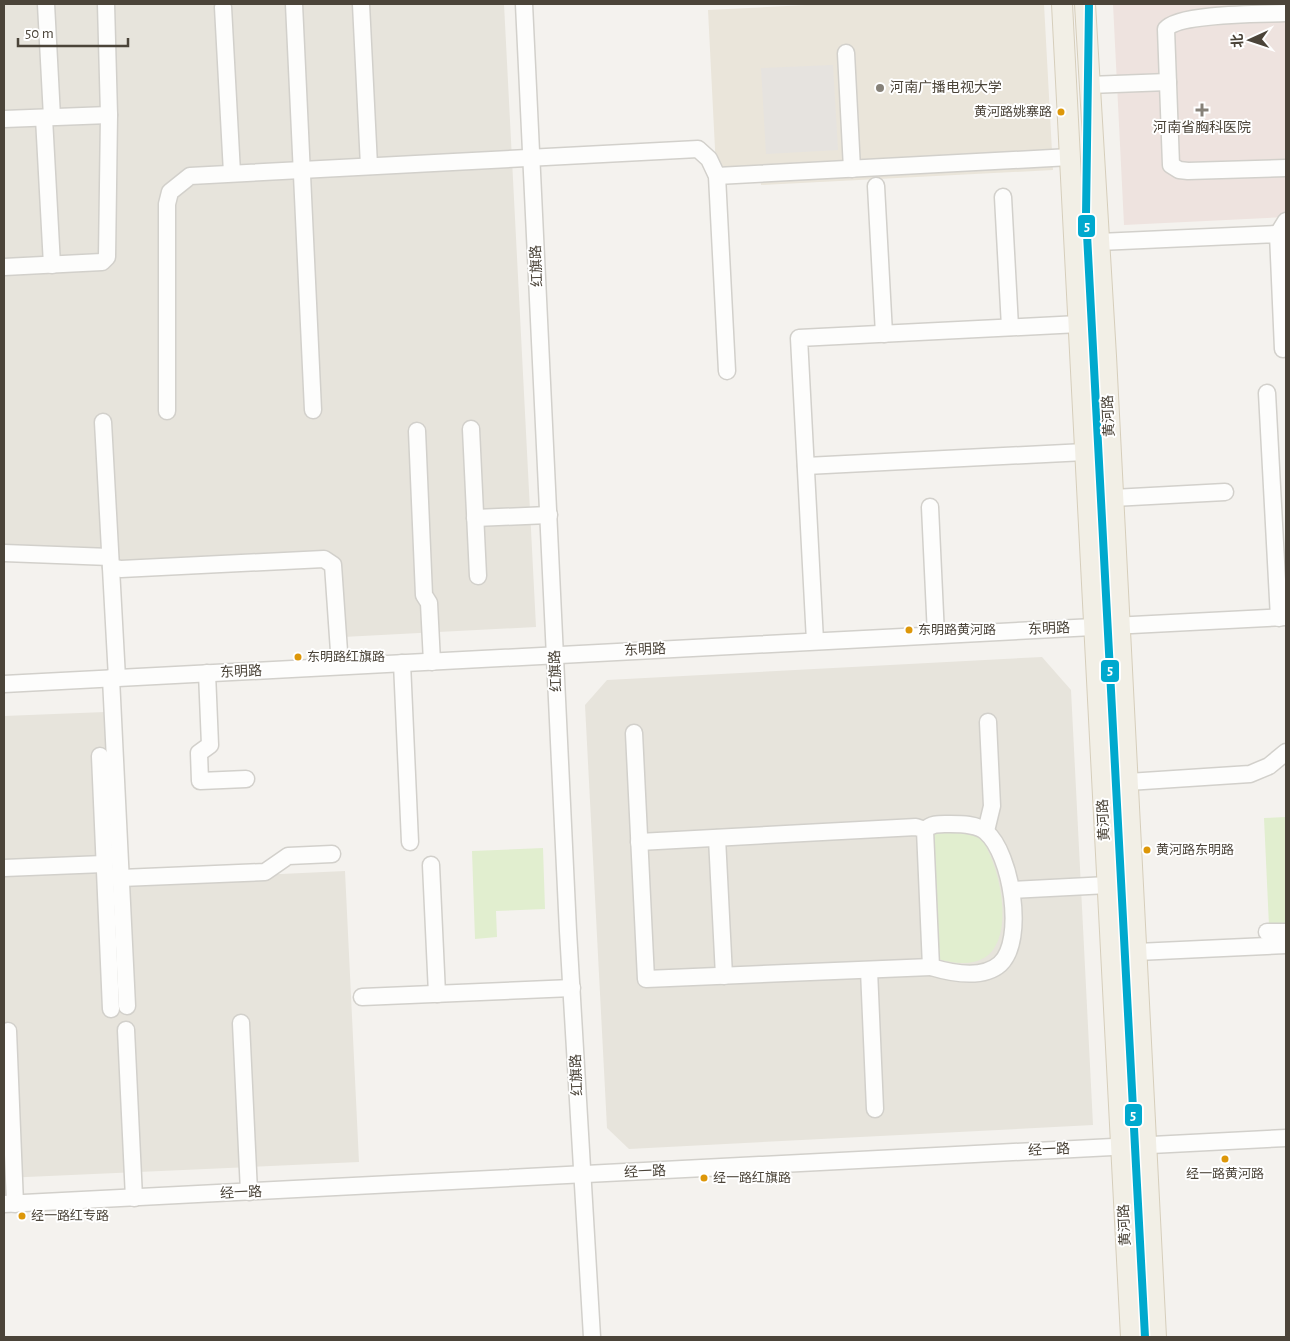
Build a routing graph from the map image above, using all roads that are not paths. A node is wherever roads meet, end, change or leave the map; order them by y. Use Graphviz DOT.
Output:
graph roads {
  1 [pos="46,4"];
  2 [pos="106,4"];
  3 [pos="294,4"];
  4 [pos="360,4"];
  5 [pos="524,4"];
  6 [pos="1062,4"];
  7 [pos="1085,4"];
  8 [pos="223,7"];
  9 [pos="1286,13"];
  10 [pos="846,53"];
  11 [pos="1168,82"];
  12 [pos="1089,85"];
  13 [pos="109,114"];
  14 [pos="48,117"];
  15 [pos="4,120"];
  16 [pos="1070,157"];
  17 [pos="531,158"];
  18 [pos="369,166"];
  19 [pos="1286,168"];
  20 [pos="852,169"];
  21 [pos="302,170"];
  22 [pos="232,173"];
  23 [pos="716,176"];
  24 [pos="876,186"];
  25 [pos="1003,197"];
  26 [pos="1282,227"];
  27 [pos="1099,242"];
  28 [pos="52,265"];
  29 [pos="4,267"];
  30 [pos="1079,324"];
  31 [pos="1010,327"];
  32 [pos="884,334"];
  33 [pos="1283,349"];
  34 [pos="727,371"];
  35 [pos="1267,393"];
  36 [pos="313,410"];
  37 [pos="168,411"];
  38 [pos="103,422"];
  39 [pos="471,429"];
  40 [pos="416,431"];
  41 [pos="1085,452"];
  42 [pos="806,466"];
  43 [pos="1225,492"];
  44 [pos="1113,498"];
  45 [pos="930,507"];
  46 [pos="549,515"];
  47 [pos="475,518"];
  48 [pos="4,553"];
  49 [pos="110,562"];
  50 [pos="478,576"];
  51 [pos="1282,617"];
  52 [pos="1120,626"];
  53 [pos="1094,627"];
  54 [pos="936,635"];
  55 [pos="815,641"];
  56 [pos="555,655"];
  57 [pos="432,662"];
  58 [pos="402,663"];
  59 [pos="340,666"];
  60 [pos="207,673"];
  61 [pos="114,678"];
  62 [pos="4,684"];
  63 [pos="988,722"];
  64 [pos="634,733"];
  65 [pos="1286,752"];
  66 [pos="100,756"];
  67 [pos="246,779"];
  68 [pos="1128,782"];
  69 [pos="924,830"];
  70 [pos="986,831"];
  71 [pos="717,838"];
  72 [pos="410,842"];
  73 [pos="639,842"];
  74 [pos="332,854"];
  75 [pos="104,864"];
  76 [pos="431,865"];
  77 [pos="4,868"];
  78 [pos="121,878"];
  79 [pos="1108,886"];
  80 [pos="1012,890"];
  81 [pos="1267,932"];
  82 [pos="1286,932"];
  83 [pos="1286,946"];
  84 [pos="1136,952"];
  85 [pos="931,967"];
  86 [pos="869,970"];
  87 [pos="724,976"];
  88 [pos="572,988"];
  89 [pos="437,994"];
  90 [pos="362,997"];
  91 [pos="242,1023"];
  92 [pos="126,1030"];
  93 [pos="8,1031"];
  94 [pos="875,1109"];
  95 [pos="1286,1138"];
  96 [pos="1146,1145"];
  97 [pos="1121,1146"];
  98 [pos="583,1175"];
  99 [pos="249,1192"];
  100 [pos="134,1198"];
  101 [pos="10,1204"];
  102 [pos="592,1337"];
  103 [pos="1131,1337"];
  104 [pos="1156,1337"];
  1 -- 14 [label="street"];
  2 -- 13 [label="street"];
  3 -- 21 [label="street"];
  4 -- 18 [label="street"];
  5 -- 17 [label="street, 红旗路"];
  6 -- 16 [label="main road, 黄河路"];
  7 -- 12 [label="main road, 黄河路"];
  8 -- 22 [label="street"];
  9 -- 11 [label="street"];
  10 -- 20 [label="street"];
  11 -- 12 [label="street"];
  11 -- 19 [label="street"];
  12 -- 27 [label="main road, 黄河路"];
  13 -- 14 [label="street"];
  13 -- 28 [label="street"];
  14 -- 15 [label="street"];
  14 -- 28 [label="street"];
  16 -- 20 [label="street"];
  16 -- 30 [label="main road, 黄河路"];
  17 -- 18 [label="street"];
  17 -- 23 [label="street"];
  17 -- 46 [label="street, 红旗路"];
  18 -- 21 [label="street"];
  20 -- 23 [label="street"];
  21 -- 22 [label="street"];
  21 -- 36 [label="street"];
  22 -- 37 [label="street"];
  23 -- 34 [label="street"];
  24 -- 32 [label="street"];
  25 -- 31 [label="street"];
  26 -- 27 [label="street"];
  26 -- 33 [label="street"];
  27 -- 44 [label="main road, 黄河路"];
  28 -- 29 [label="street"];
  30 -- 31 [label="street"];
  30 -- 41 [label="main road, 黄河路"];
  31 -- 32 [label="street"];
  32 -- 42 [label="street"];
  35 -- 51 [label="street"];
  38 -- 49 [label="street"];
  39 -- 47 [label="street"];
  40 -- 57 [label="street"];
  41 -- 42 [label="street"];
  41 -- 53 [label="main road, 黄河路"];
  42 -- 55 [label="street"];
  43 -- 44 [label="street"];
  44 -- 52 [label="main road, 黄河路"];
  45 -- 54 [label="street"];
  46 -- 47 [label="street"];
  46 -- 56 [label="street, 红旗路"];
  47 -- 50 [label="street"];
  48 -- 49 [label="street"];
  49 -- 59 [label="street"];
  49 -- 61 [label="street"];
  51 -- 52 [label="street, 东明路"];
  52 -- 53 [label="street, 东明路"];
  52 -- 68 [label="main road, 黄河路"];
  53 -- 54 [label="street, 东明路"];
  53 -- 79 [label="main road, 黄河路"];
  54 -- 55 [label="street, 东明路"];
  55 -- 56 [label="street, 东明路"];
  56 -- 57 [label="street, 东明路"];
  56 -- 88 [label="street, 红旗路"];
  57 -- 58 [label="street, 东明路"];
  58 -- 59 [label="street, 东明路"];
  58 -- 72 [label="street"];
  59 -- 60 [label="street, 东明路"];
  60 -- 61 [label="street, 东明路"];
  60 -- 67 [label="street"];
  61 -- 62 [label="street, 东明路"];
  61 -- 78 [label="street"];
  63 -- 70 [label="street"];
  64 -- 73 [label="street"];
  65 -- 68 [label="street"];
  66 -- 75 [label="street"];
  68 -- 84 [label="main road, 黄河路"];
  69 -- 70 [label="street"];
  69 -- 71 [label="street"];
  69 -- 85 [label="street"];
  70 -- 80 [label="street"];
  71 -- 73 [label="street"];
  71 -- 87 [label="street"];
  73 -- 87 [label="street"];
  74 -- 78 [label="street"];
  75 -- 77 [label="street"];
  75 -- 78 [label="street"];
  76 -- 89 [label="street"];
  79 -- 80 [label="street"];
  79 -- 97 [label="main road, 黄河路"];
  80 -- 85 [label="street"];
  81 -- 82 [label="street"];
  83 -- 84 [label="street"];
  84 -- 96 [label="main road, 黄河路"];
  85 -- 86 [label="street"];
  86 -- 87 [label="street"];
  86 -- 94 [label="street"];
  88 -- 89 [label="street"];
  88 -- 98 [label="street, 红旗路"];
  89 -- 90 [label="street"];
  91 -- 99 [label="street"];
  92 -- 100 [label="street"];
  93 -- 101 [label="street"];
  95 -- 96 [label="street, 经一路"];
  96 -- 97 [label="street, 经一路"];
  96 -- 104 [label="main road, 黄河路"];
  97 -- 98 [label="street, 经一路"];
  97 -- 103 [label="main road, 黄河路"];
  98 -- 99 [label="street, 经一路"];
  98 -- 102 [label="street, 红旗路"];
  99 -- 100 [label="street, 经一路"];
  100 -- 101 [label="street, 经一路"];
}
